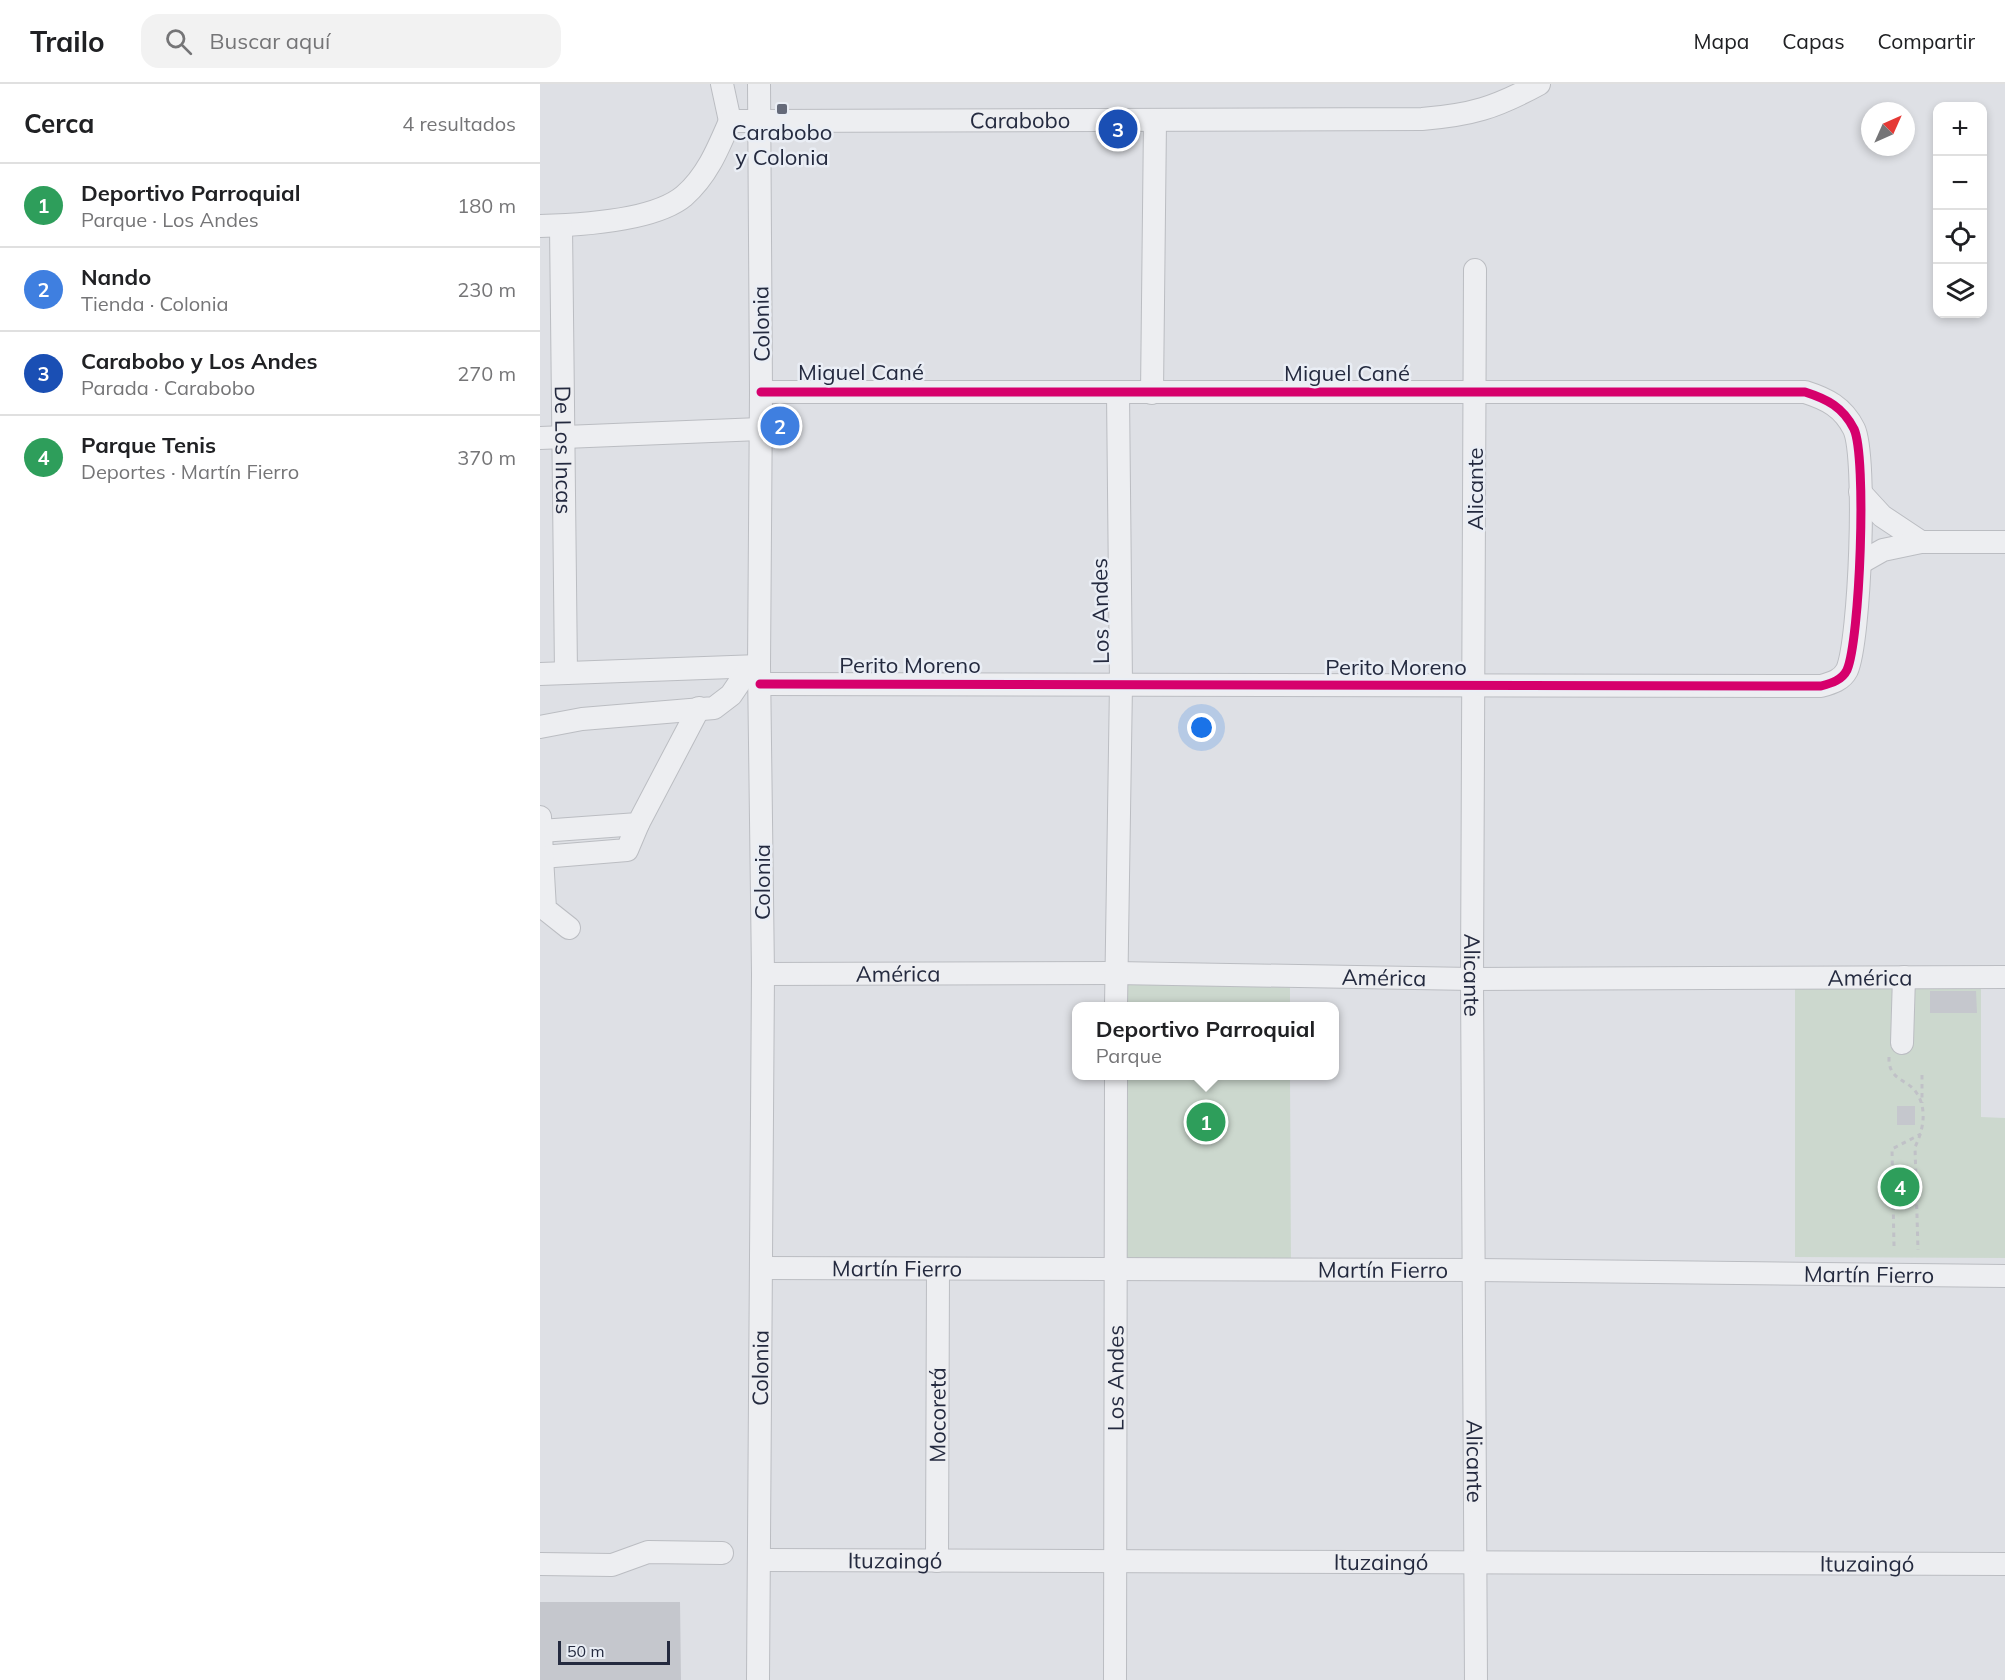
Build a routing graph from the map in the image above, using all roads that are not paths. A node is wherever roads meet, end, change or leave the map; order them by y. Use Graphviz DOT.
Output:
graph roads {
  1 [pos="722,84"];
  2 [pos="759,84"];
  3 [pos="1539,84"];
  4 [pos="759,120"];
  5 [pos="730,121"];
  6 [pos="1155,121"];
  7 [pos="550,226"];
  8 [pos="1475,270"];
  9 [pos="761,392"];
  10 [pos="1118,393"];
  11 [pos="1152,393"];
  12 [pos="1475,393"];
  13 [pos="760,429"];
  14 [pos="563,437"];
  15 [pos="540,438"];
  16 [pos="1860,492"];
  17 [pos="1922,542"];
  18 [pos="2005,542"];
  19 [pos="1860,563"];
  20 [pos="566,672"];
  21 [pos="757,672"];
  22 [pos="540,674"];
  23 [pos="1121,684"];
  24 [pos="1473,687"];
  25 [pos="699,708"];
  26 [pos="540,727"];
  27 [pos="540,824"];
  28 [pos="638,824"];
  29 [pos="542,857"];
  30 [pos="569,928"];
  31 [pos="1116,973"];
  32 [pos="763,974"];
  33 [pos="1904,977"];
  34 [pos="2005,977"];
  35 [pos="1472,979"];
  36 [pos="1116,1002"];
  37 [pos="1895,1049"];
  38 [pos="1116,1080"];
  39 [pos="761,1268"];
  40 [pos="938,1269"];
  41 [pos="1115,1270"];
  42 [pos="1474,1270"];
  43 [pos="2005,1276"];
  44 [pos="722,1553"];
  45 [pos="759,1560"];
  46 [pos="937,1561"];
  47 [pos="1115,1562"];
  48 [pos="1477,1562"];
  49 [pos="540,1564"];
  50 [pos="2005,1564"];
  51 [pos="758,1680"];
  52 [pos="1115,1680"];
  53 [pos="1476,1680"];
  1 -- 5 [label="street"];
  2 -- 4 [label="street, Colonia"];
  3 -- 6 [label="street, Carabobo"];
  4 -- 5 [label="street, Carabobo"];
  4 -- 6 [label="street, Carabobo"];
  4 -- 9 [label="street, Colonia"];
  5 -- 7 [label="street"];
  6 -- 11 [label="street"];
  7 -- 14 [label="street, De Los Incas"];
  8 -- 12 [label="street, Alicante"];
  9 -- 10 [label="street, Miguel Cané"];
  9 -- 13 [label="street, Colonia"];
  10 -- 11 [label="street, Miguel Cané"];
  10 -- 23 [label="street, Los Andes"];
  11 -- 12 [label="street, Miguel Cané"];
  12 -- 16 [label="street, Miguel Cané"];
  12 -- 24 [label="street, Alicante"];
  13 -- 14 [label="street"];
  13 -- 21 [label="street, Colonia"];
  14 -- 15 [label="street"];
  14 -- 20 [label="street, De Los Incas"];
  16 -- 17 [label="street"];
  16 -- 19 [label="street, Perito Moreno"];
  17 -- 18 [label="street"];
  17 -- 19 [label="street"];
  19 -- 24 [label="street, Perito Moreno"];
  20 -- 21 [label="street, Perito Moreno"];
  20 -- 22 [label="street, Perito Moreno"];
  21 -- 23 [label="street, Perito Moreno"];
  21 -- 25 [label="street"];
  21 -- 32 [label="street, Colonia"];
  23 -- 24 [label="street, Perito Moreno"];
  23 -- 31 [label="street, Los Andes"];
  24 -- 35 [label="street, Alicante"];
  25 -- 26 [label="street"];
  25 -- 28 [label="street"];
  27 -- 28 [label="street"];
  27 -- 29 [label="street"];
  28 -- 29 [label="street"];
  29 -- 30 [label="street"];
  31 -- 32 [label="street, América"];
  31 -- 35 [label="street, América"];
  31 -- 36 [label="street, Los Andes"];
  32 -- 39 [label="street, Colonia"];
  33 -- 34 [label="street, América"];
  33 -- 35 [label="street, América"];
  33 -- 37 [label="street"];
  35 -- 42 [label="street, Alicante"];
  38 -- 41 [label="street, Los Andes"];
  39 -- 40 [label="street, Martín Fierro"];
  39 -- 45 [label="street, Colonia"];
  40 -- 41 [label="street, Martín Fierro"];
  40 -- 46 [label="street, Mocoretá"];
  41 -- 42 [label="street, Martín Fierro"];
  41 -- 47 [label="street, Los Andes"];
  42 -- 43 [label="street, Martín Fierro"];
  42 -- 48 [label="street, Alicante"];
  44 -- 49 [label="street"];
  45 -- 46 [label="street, Ituzaingó"];
  45 -- 51 [label="street, Colonia"];
  46 -- 47 [label="street, Ituzaingó"];
  47 -- 48 [label="street, Ituzaingó"];
  47 -- 52 [label="street, Los Andes"];
  48 -- 50 [label="street, Ituzaingó"];
  48 -- 53 [label="street, Alicante"];
}
